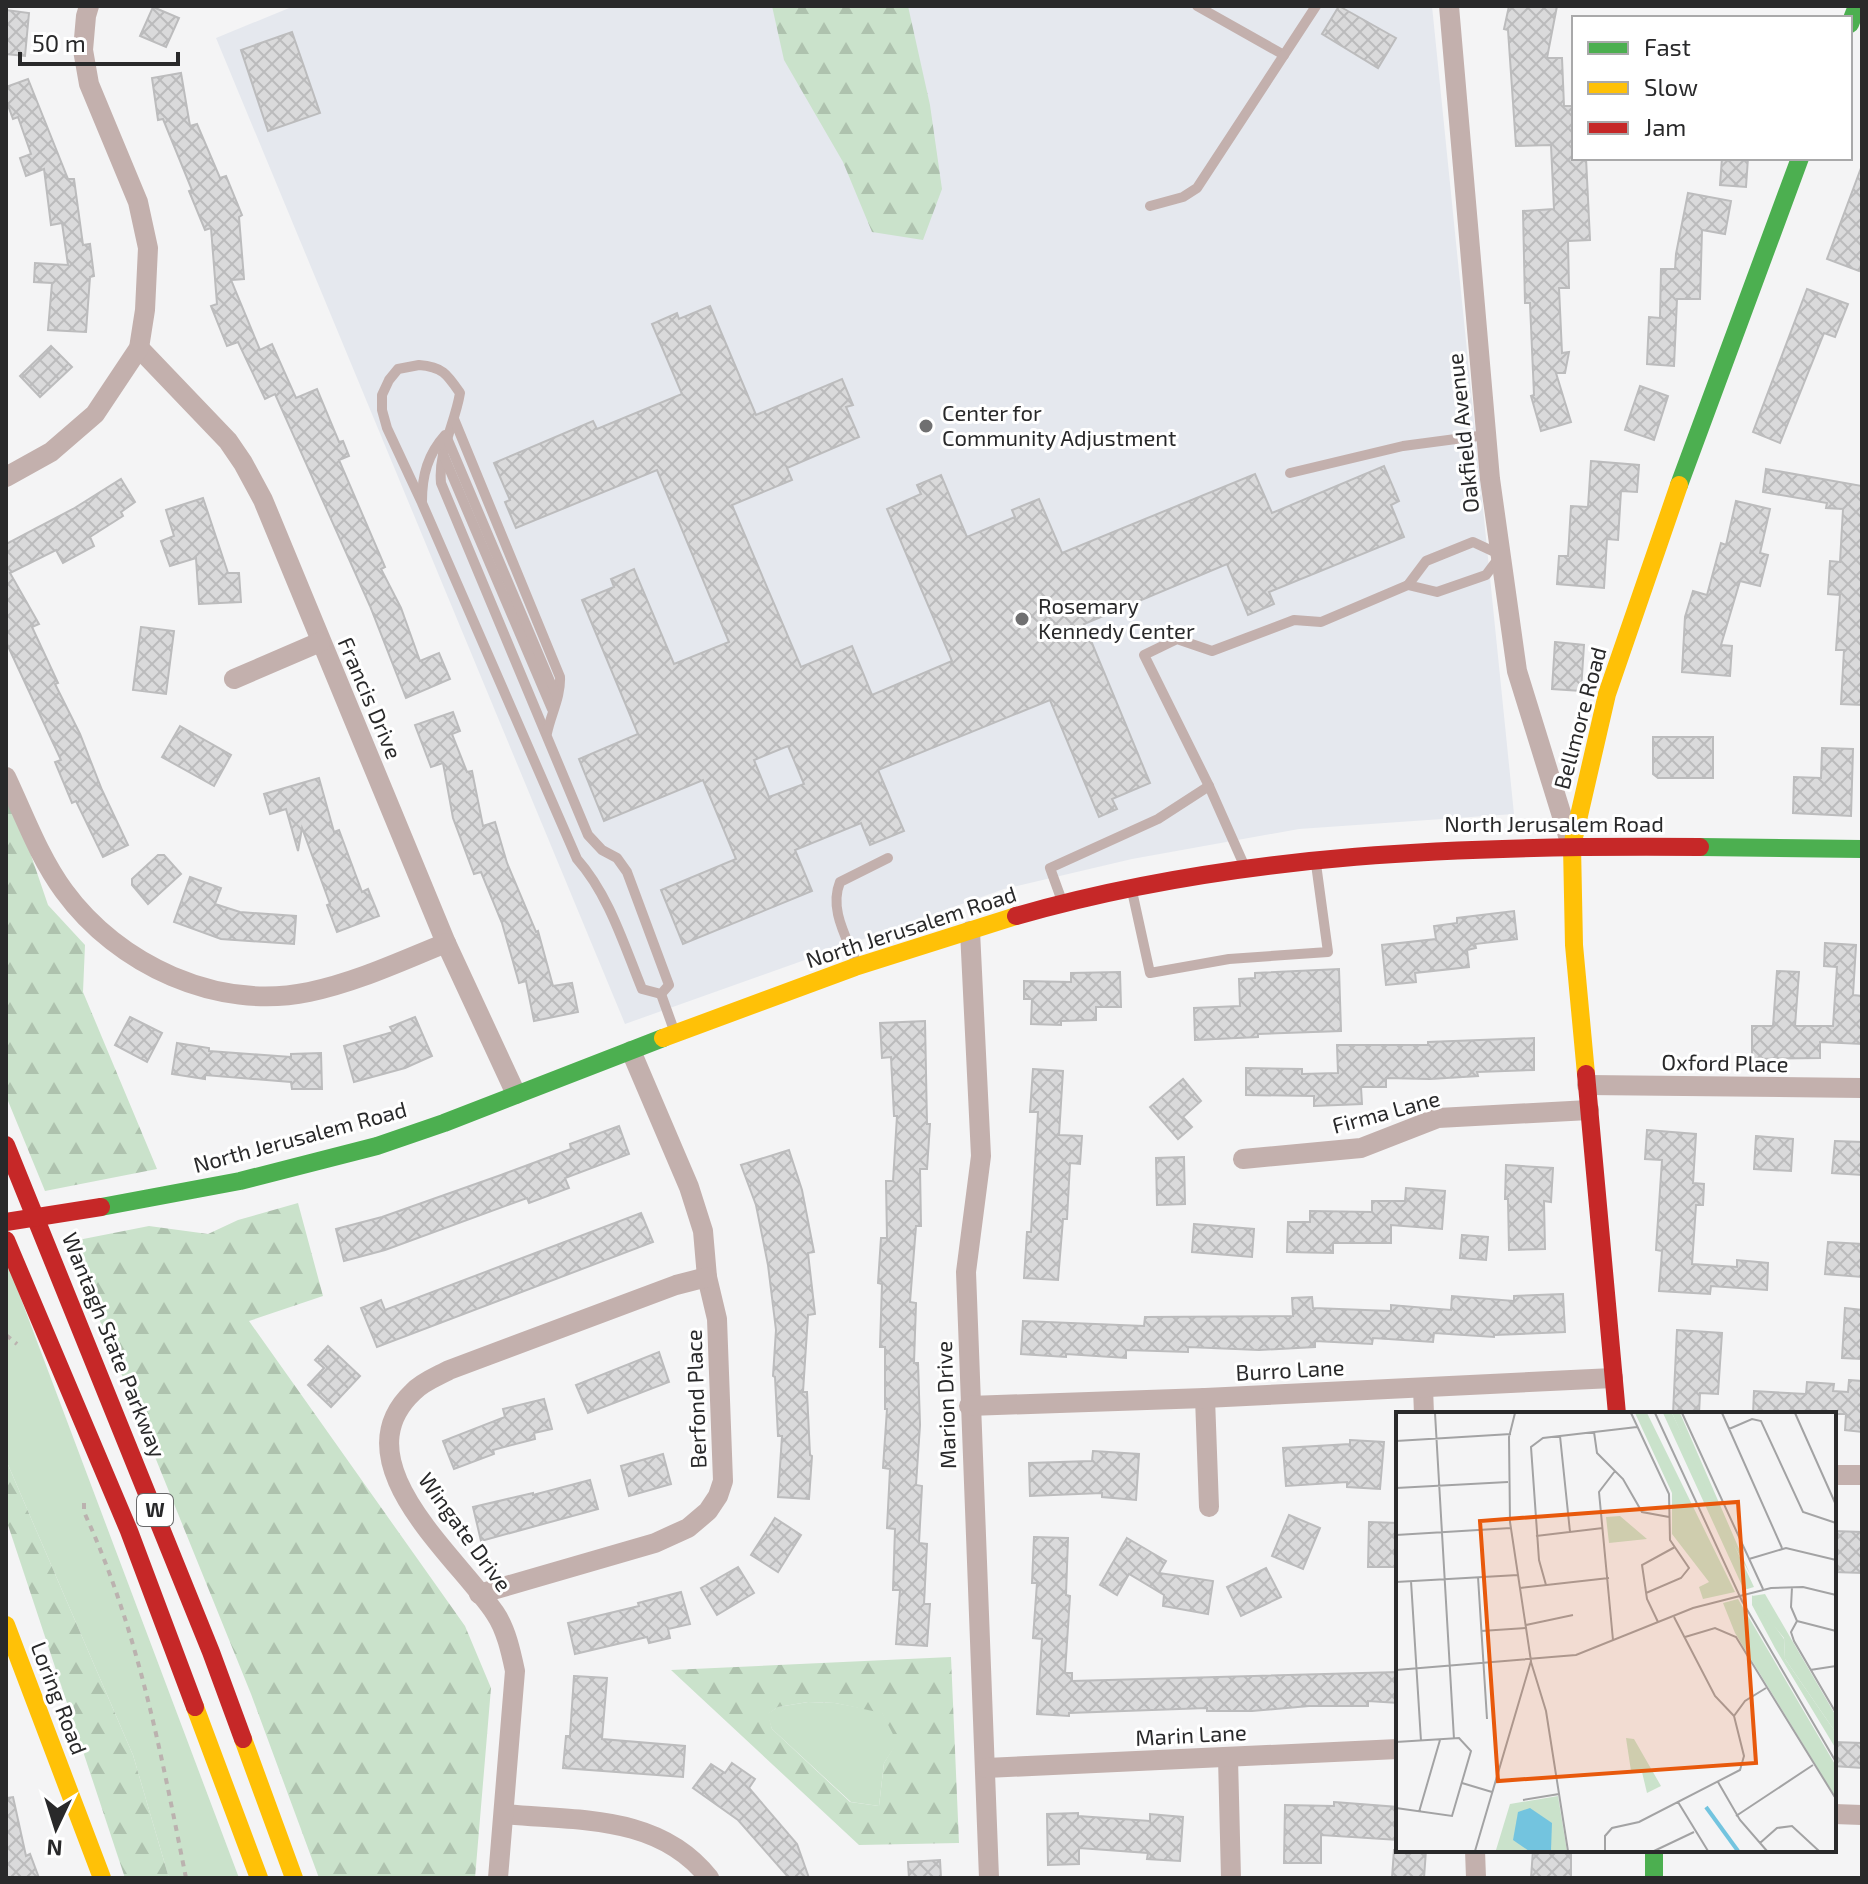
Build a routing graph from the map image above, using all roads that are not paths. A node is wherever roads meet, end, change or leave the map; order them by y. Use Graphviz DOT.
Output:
graph roads {
  1 [pos="89,6"];
  2 [pos="1197,6"];
  3 [pos="1316,6"];
  4 [pos="1449,6"];
  5 [pos="1284,55"];
  6 [pos="1799,160"];
  7 [pos="1150,206"];
  8 [pos="139,348"];
  9 [pos="450,428"];
  10 [pos="1486,435"];
  11 [pos="443,454"];
  12 [pos="1290,473"];
  13 [pos="6,477"];
  14 [pos="422,503"];
  15 [pos="1501,555"];
  16 [pos="1408,585"];
  17 [pos="320,642"];
  18 [pos="234,679"];
  19 [pos="555,703"];
  20 [pos="547,733"];
  21 [pos="6,777"];
  22 [pos="1209,786"];
  23 [pos="1572,846"];
  24 [pos="1862,849"];
  25 [pos="888,858"];
  26 [pos="1315,858"];
  27 [pos="1245,867"];
  28 [pos="1131,889"];
  29 [pos="1063,903"];
  30 [pos="970,931"];
  31 [pos="446,943"];
  32 [pos="858,968"];
  33 [pos="661,994"];
  34 [pos="675,1035"];
  35 [pos="631,1051"];
  36 [pos="1587,1085"];
  37 [pos="1862,1088"];
  38 [pos="516,1094"];
  39 [pos="1589,1110"];
  40 [pos="6,1145"];
  41 [pos="1243,1159"];
  42 [pos="6,1222"];
  43 [pos="6,1240"];
  44 [pos="707,1277"];
  45 [pos="1613,1378"];
  46 [pos="1423,1388"];
  47 [pos="1205,1398"];
  48 [pos="969,1406"];
  49 [pos="1424,1412"];
  50 [pos="1617,1412"];
  51 [pos="1836,1475"];
  52 [pos="1862,1475"];
  53 [pos="1209,1507"];
  54 [pos="479,1594"];
  55 [pos="6,1625"];
  56 [pos="1396,1749"];
  57 [pos="1228,1758"];
  58 [pos="986,1768"];
  59 [pos="504,1814"];
  60 [pos="1836,1814"];
  61 [pos="1862,1815"];
  62 [pos="1475,1852"];
  63 [pos="1654,1852"];
  64 [pos="102,1878"];
  65 [pos="259,1878"];
  66 [pos="294,1878"];
  67 [pos="498,1878"];
  68 [pos="709,1878"];
  69 [pos="989,1878"];
  70 [pos="1231,1878"];
  71 [pos="1476,1878"];
  72 [pos="1654,1878"];
  1 -- 8 [label="street"];
  2 -- 5 [label="lane"];
  3 -- 5 [label="lane"];
  4 -- 10 [label="street, Oakfield Avenue"];
  5 -- 7 [label="lane"];
  6 -- 23 [label="main road, Bellmore Road"];
  8 -- 13 [label="street"];
  8 -- 17 [label="street, Francis Drive"];
  9 -- 11 [label="lane"];
  9 -- 14 [label="lane"];
  9 -- 14 [label="lane"];
  9 -- 19 [label="lane"];
  9 -- 19 [label="lane"];
  10 -- 12 [label="lane"];
  10 -- 15 [label="street, Oakfield Avenue"];
  11 -- 19 [label="lane"];
  11 -- 20 [label="lane"];
  14 -- 33 [label="lane"];
  15 -- 16 [label="lane"];
  15 -- 16 [label="lane"];
  15 -- 23 [label="street, Oakfield Avenue"];
  16 -- 22 [label="lane"];
  17 -- 18 [label="street"];
  17 -- 31 [label="street, Francis Drive"];
  19 -- 20 [label="lane"];
  20 -- 33 [label="lane"];
  21 -- 31 [label="street"];
  22 -- 27 [label="lane"];
  22 -- 29 [label="lane"];
  23 -- 24 [label="main road, North Jerusalem Road"];
  23 -- 26 [label="main road, North Jerusalem Road"];
  23 -- 36 [label="main road, Bellmore Road"];
  25 -- 32 [label="lane"];
  26 -- 27 [label="main road, North Jerusalem Road"];
  26 -- 28 [label="lane"];
  27 -- 28 [label="main road, North Jerusalem Road"];
  28 -- 29 [label="main road, North Jerusalem Road"];
  29 -- 30 [label="main road, North Jerusalem Road"];
  30 -- 32 [label="main road, North Jerusalem Road"];
  30 -- 48 [label="street, Marion Drive"];
  31 -- 38 [label="street, Francis Drive"];
  32 -- 34 [label="main road, North Jerusalem Road"];
  33 -- 34 [label="lane"];
  34 -- 35 [label="main road, North Jerusalem Road"];
  35 -- 38 [label="main road, North Jerusalem Road"];
  35 -- 44 [label="street, Berfond Place"];
  36 -- 37 [label="street, Oxford Place"];
  36 -- 39 [label="main road, Bellmore Road"];
  38 -- 42 [label="main road, North Jerusalem Road, bridge"];
  39 -- 41 [label="street, Firma Lane"];
  39 -- 45 [label="main road, Bellmore Road"];
  40 -- 66 [label="main road, Wantagh State Parkway / W"];
  43 -- 65 [label="main road, W"];
  44 -- 54 [label="street, Berfond Place"];
  44 -- 54 [label="street, Wingate Drive"];
  45 -- 46 [label="street, Burro Lane"];
  45 -- 50 [label="main road, Bellmore Road"];
  46 -- 47 [label="street, Burro Lane"];
  46 -- 49 [label="street"];
  47 -- 48 [label="street, Burro Lane"];
  47 -- 53 [label="street"];
  48 -- 58 [label="street, Marion Drive"];
  51 -- 52 [label="street"];
  54 -- 59 [label="street, Wingate Drive"];
  55 -- 64 [label="main road, Loring Road"];
  56 -- 57 [label="street, Marin Lane"];
  57 -- 58 [label="street, Marin Lane"];
  57 -- 70 [label="street"];
  58 -- 69 [label="street, Marion Drive"];
  59 -- 67 [label="street, Wingate Drive"];
  59 -- 68 [label="street"];
  60 -- 61 [label="street"];
  62 -- 71 [label="street"];
  63 -- 72 [label="main road"];
}
